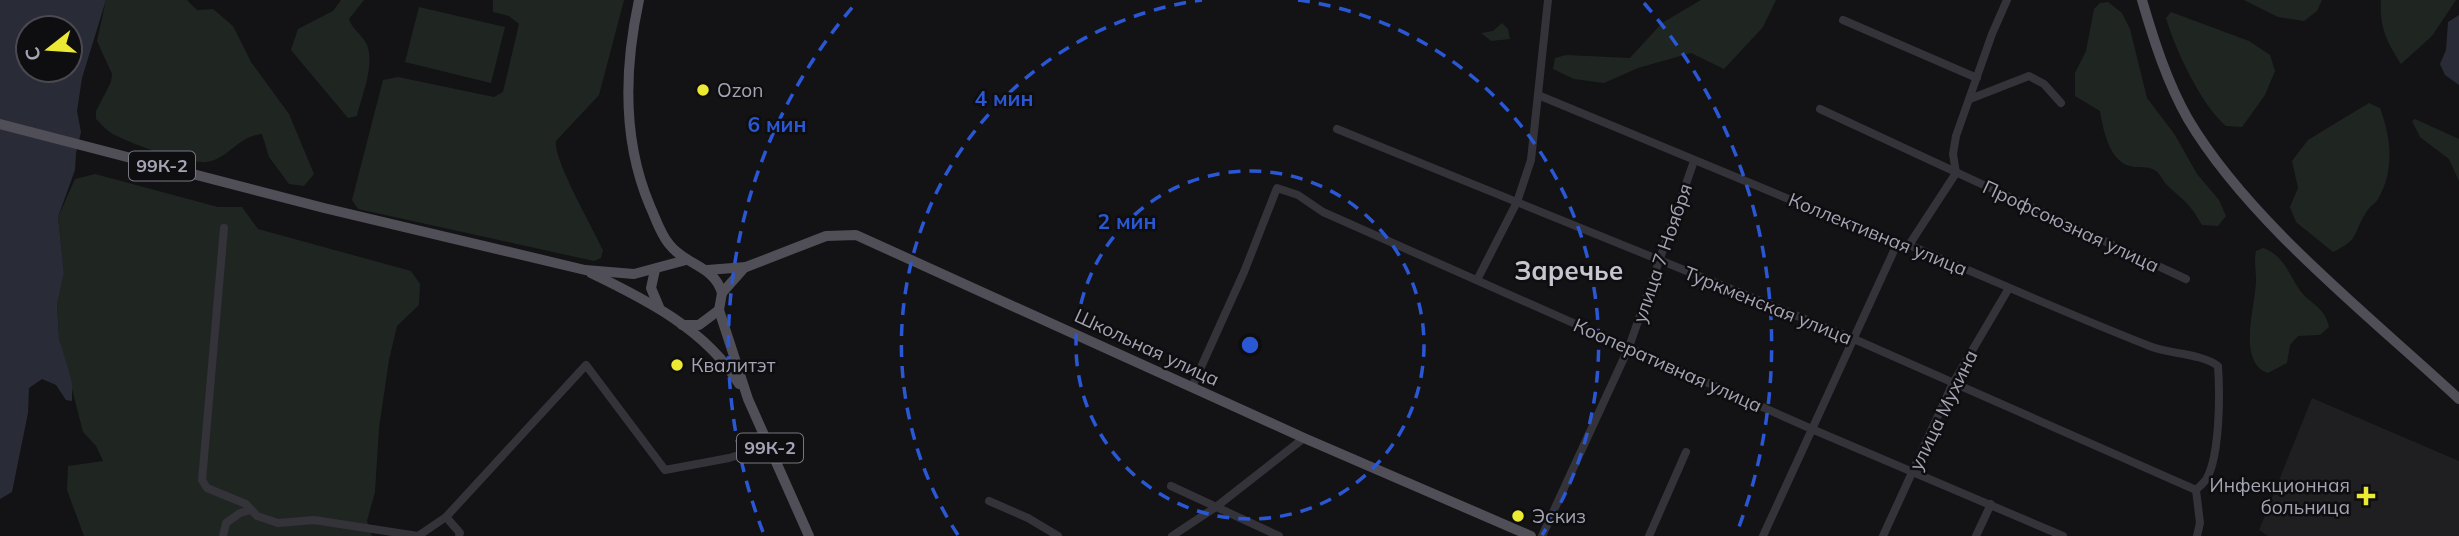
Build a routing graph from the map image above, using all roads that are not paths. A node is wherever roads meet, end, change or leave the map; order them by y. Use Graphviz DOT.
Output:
graph roads {
  1 [pos="639,0"];
  2 [pos="1548,0"];
  3 [pos="2007,0"];
  4 [pos="2142,0"];
  5 [pos="1843,20"];
  6 [pos="1977,78"];
  7 [pos="1538,95"];
  8 [pos="1970,99"];
  9 [pos="2061,103"];
  10 [pos="1819,110"];
  11 [pos="0,124"];
  12 [pos="1337,129"];
  13 [pos="1694,161"];
  14 [pos="1956,173"];
  15 [pos="1517,202"];
  16 [pos="224,228"];
  17 [pos="664,237"];
  18 [pos="1897,244"];
  19 [pos="1909,245"];
  20 [pos="686,260"];
  21 [pos="1659,262"];
  22 [pos="658,267"];
  23 [pos="746,267"];
  24 [pos="585,270"];
  25 [pos="707,270"];
  26 [pos="1477,279"];
  27 [pos="2186,279"];
  28 [pos="2009,288"];
  29 [pos="722,293"];
  30 [pos="659,308"];
  31 [pos="719,310"];
  32 [pos="682,325"];
  33 [pos="1854,339"];
  34 [pos="1629,347"];
  35 [pos="1953,383"];
  36 [pos="1192,387"];
  37 [pos="748,399"];
  38 [pos="2459,399"];
  39 [pos="1814,430"];
  40 [pos="1304,438"];
  41 [pos="769,446"];
  42 [pos="1686,452"];
  43 [pos="1912,472"];
  44 [pos="1171,486"];
  45 [pos="2196,490"];
  46 [pos="989,500"];
  47 [pos="1991,504"];
  48 [pos="1216,507"];
  49 [pos="251,510"];
  50 [pos="446,517"];
  51 [pos="223,536"];
  52 [pos="459,536"];
  53 [pos="809,536"];
  54 [pos="1058,536"];
  55 [pos="1172,536"];
  56 [pos="1279,536"];
  57 [pos="1531,536"];
  58 [pos="1542,536"];
  59 [pos="1649,536"];
  60 [pos="1763,536"];
  61 [pos="1883,536"];
  62 [pos="1976,536"];
  63 [pos="2063,536"];
  64 [pos="2197,536"];
  1 -- 17 [label="main road"];
  2 -- 7 [label="street"];
  3 -- 6 [label="street"];
  4 -- 38 [label="main road"];
  5 -- 6 [label="street"];
  6 -- 8 [label="street"];
  7 -- 13 [label="street, Коллективная улица"];
  7 -- 15 [label="street"];
  8 -- 9 [label="street"];
  8 -- 14 [label="street"];
  10 -- 14 [label="street, Профсоюзная улица"];
  11 -- 24 [label="main road, 99К-2"];
  12 -- 15 [label="street, Туркменская улица"];
  13 -- 18 [label="street, Коллективная улица"];
  13 -- 21 [label="street, улица 7 Ноября"];
  14 -- 19 [label="street"];
  14 -- 27 [label="street, Профсоюзная улица"];
  15 -- 21 [label="street, Туркменская улица"];
  15 -- 26 [label="street"];
  16 -- 49 [label="street"];
  17 -- 20 [label="main road"];
  17 -- 22 [label="main road"];
  18 -- 19 [label="street, Коллективная улица"];
  18 -- 33 [label="street"];
  19 -- 28 [label="street, Коллективная улица"];
  20 -- 22 [label="main road, 99К-2"];
  20 -- 25 [label="main road"];
  21 -- 33 [label="street, Туркменская улица"];
  21 -- 34 [label="street, улица 7 Ноября"];
  22 -- 24 [label="main road, 99К-2"];
  22 -- 30 [label="main road"];
  23 -- 25 [label="main road"];
  23 -- 29 [label="main road"];
  23 -- 36 [label="main road, Школьная улица"];
  24 -- 30 [label="main road, 99К-2"];
  25 -- 29 [label="main road"];
  26 -- 34 [label="street, Кооперативная улица"];
  26 -- 36 [label="street, Кооперативная улица"];
  28 -- 35 [label="street, улица Мухина"];
  28 -- 45 [label="street, Коллективная улица"];
  29 -- 31 [label="main road, 99К-2"];
  30 -- 32 [label="main road, 99К-2"];
  31 -- 32 [label="main road"];
  31 -- 37 [label="main road, 99К-2"];
  32 -- 37 [label="main road, 99К-2"];
  33 -- 35 [label="street, Туркменская улица"];
  33 -- 39 [label="street"];
  34 -- 39 [label="street, Кооперативная улица"];
  34 -- 58 [label="street, улица 7 Ноября"];
  35 -- 43 [label="street, улица Мухина"];
  35 -- 45 [label="street, Туркменская улица"];
  36 -- 40 [label="main road, Школьная улица"];
  37 -- 41 [label="main road, 99К-2"];
  39 -- 43 [label="street, Кооперативная улица"];
  39 -- 60 [label="street"];
  40 -- 48 [label="street"];
  40 -- 57 [label="main road, Школьная улица"];
  41 -- 50 [label="street"];
  41 -- 53 [label="main road, 99К-2"];
  42 -- 59 [label="street"];
  43 -- 47 [label="street, Кооперативная улица"];
  43 -- 61 [label="street, улица Мухина"];
  44 -- 48 [label="street"];
  45 -- 64 [label="street"];
  46 -- 54 [label="street"];
  47 -- 62 [label="street"];
  47 -- 63 [label="street, Кооперативная улица"];
  48 -- 55 [label="street"];
  48 -- 56 [label="street"];
  49 -- 50 [label="street"];
  49 -- 51 [label="street"];
  50 -- 52 [label="street"];
}
